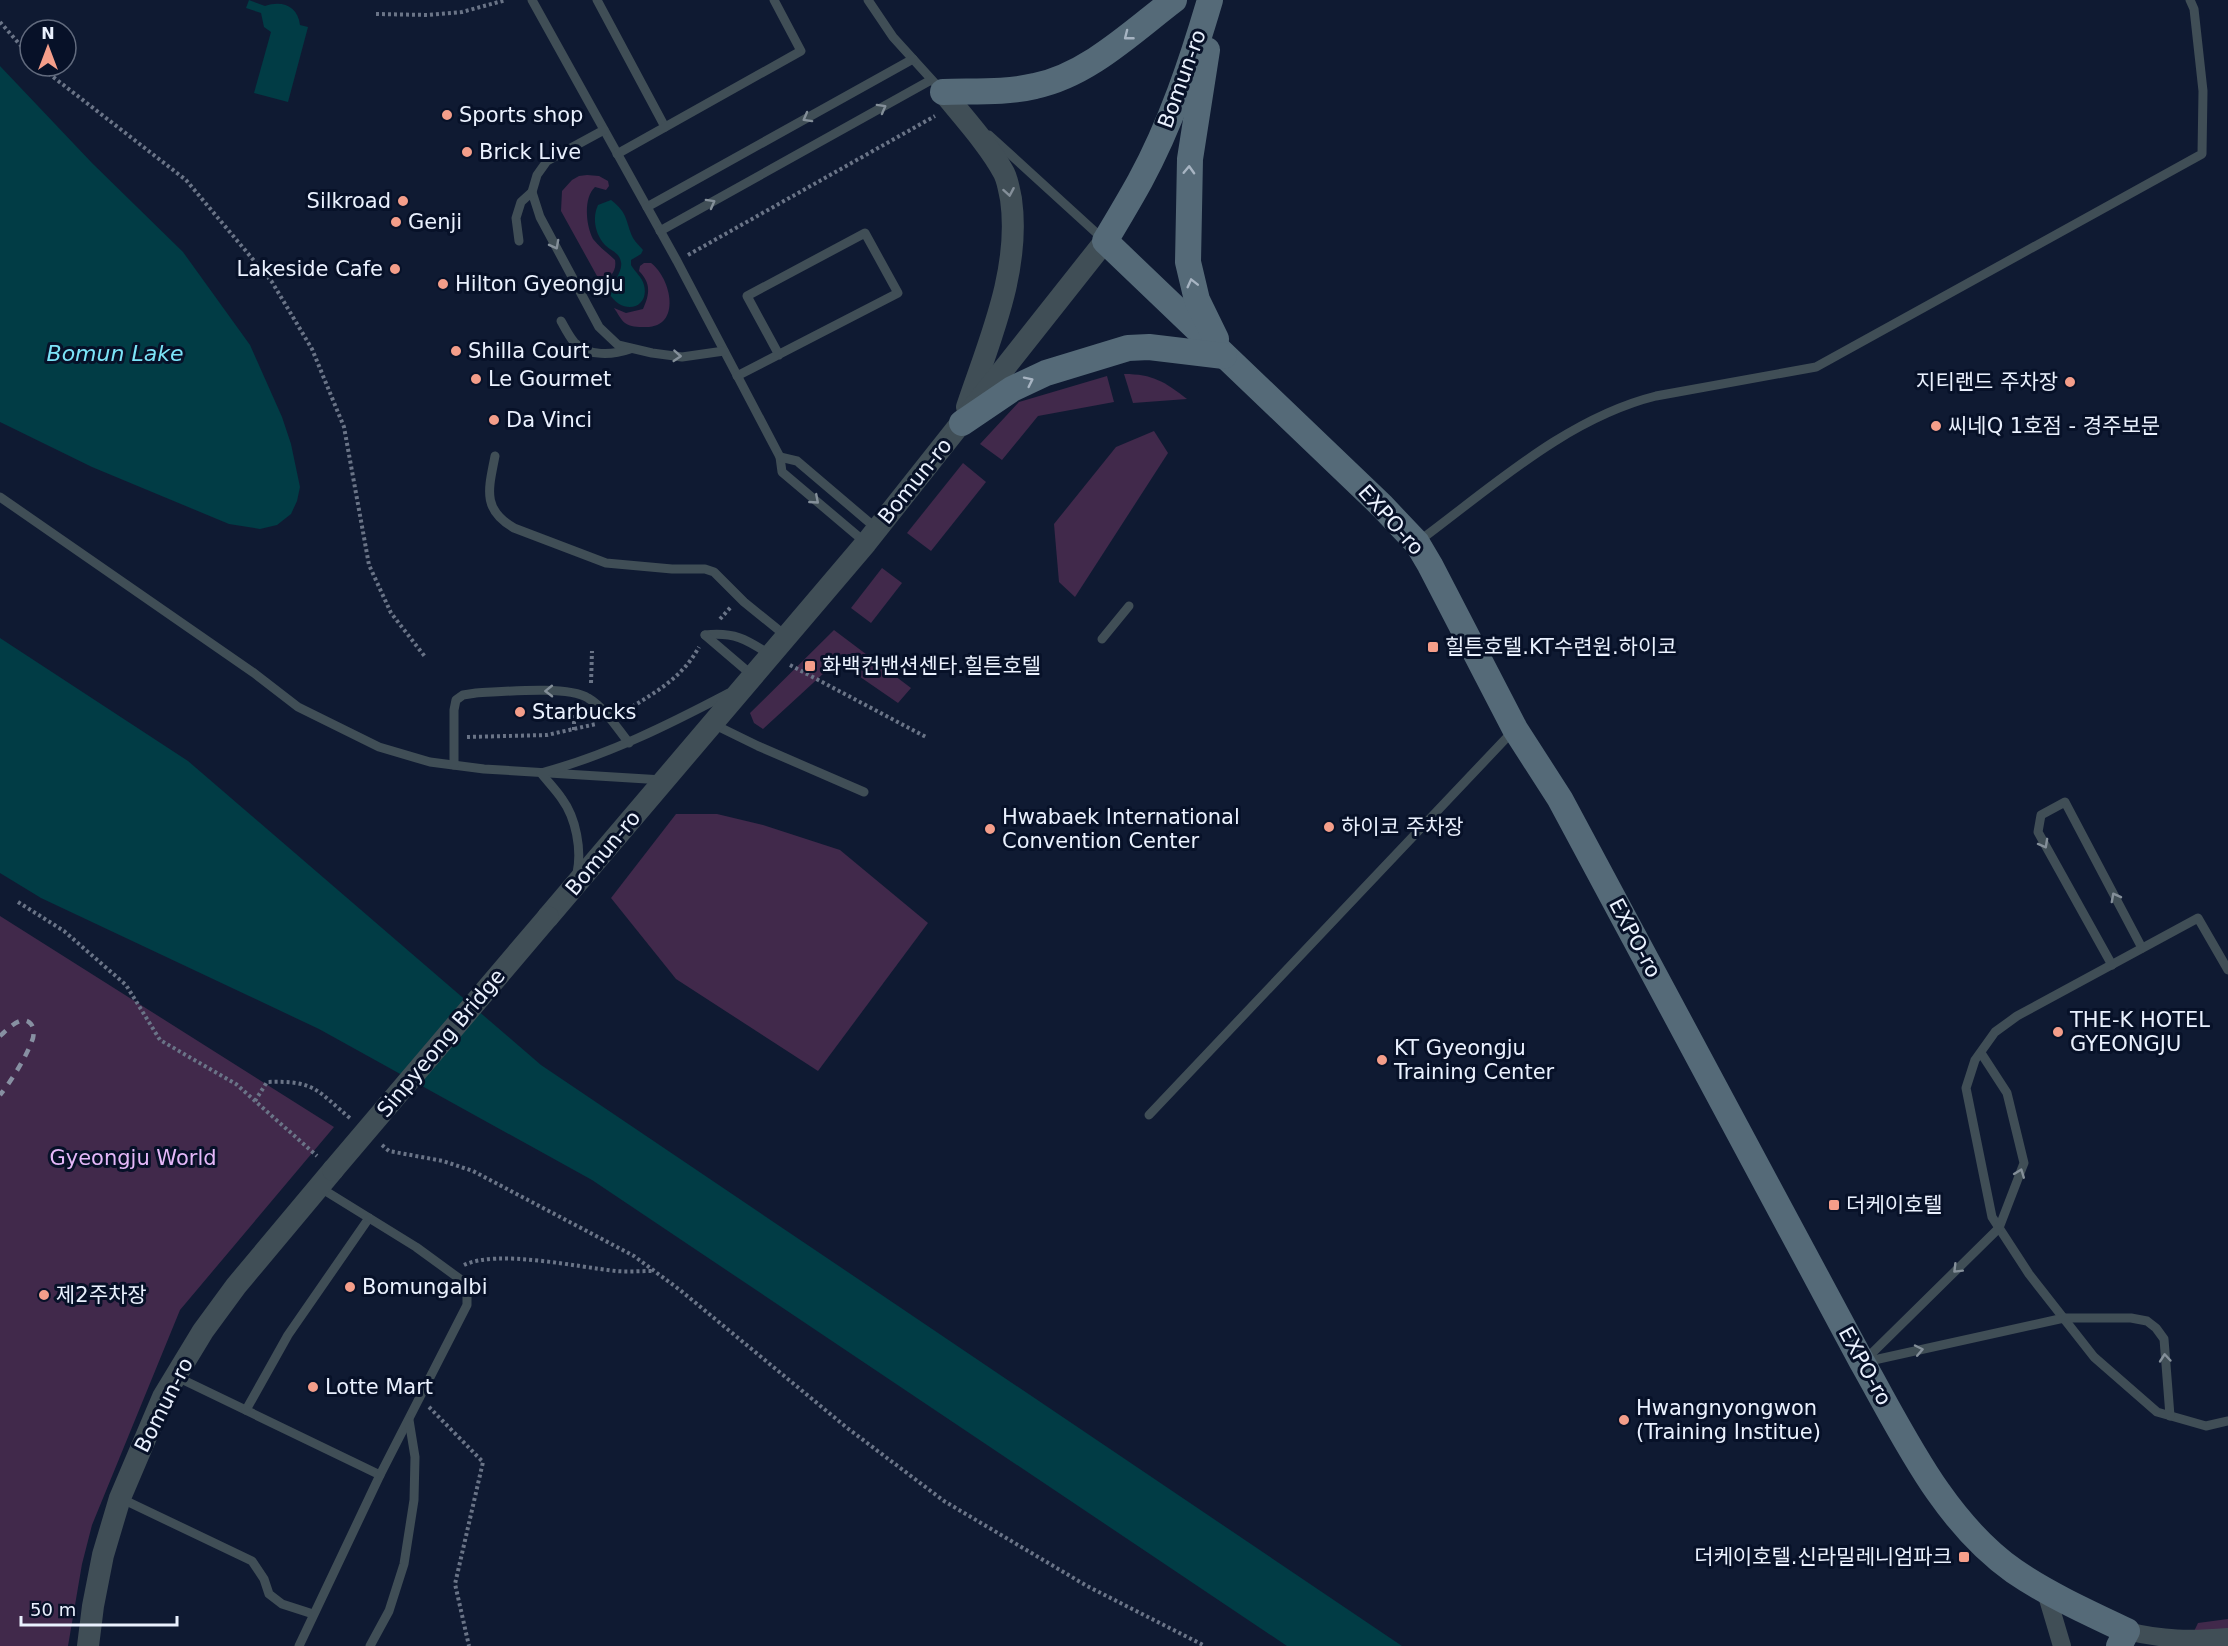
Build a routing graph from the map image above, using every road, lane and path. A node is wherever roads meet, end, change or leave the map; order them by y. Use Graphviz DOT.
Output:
graph roads {
  1 [pos="506,0"];
  2 [pos="532,0"];
  3 [pos="597,0"];
  4 [pos="774,0"];
  5 [pos="867,0"];
  6 [pos="1174,0"];
  7 [pos="1210,0"];
  8 [pos="1215,0"];
  9 [pos="2190,0"];
  10 [pos="375,14"];
  11 [pos="0,22"];
  12 [pos="18,42"];
  13 [pos="913,59"];
  14 [pos="54,78"];
  15 [pos="943,92"];
  16 [pos="665,127"];
  17 [pos="604,130"];
  18 [pos="617,154"];
  19 [pos="532,192"];
  20 [pos="647,207"];
  21 [pos="660,231"];
  22 [pos="519,240"];
  23 [pos="1105,240"];
  24 [pos="677,261"];
  25 [pos="561,321"];
  26 [pos="630,349"];
  27 [pos="724,351"];
  28 [pos="779,355"];
  29 [pos="1224,356"];
  30 [pos="737,376"];
  31 [pos="962,423"];
  32 [pos="495,456"];
  33 [pos="780,457"];
  34 [pos="0,497"];
  35 [pos="872,536"];
  36 [pos="1417,543"];
  37 [pos="739,598"];
  38 [pos="1129,606"];
  39 [pos="705,635"];
  40 [pos="786,636"];
  41 [pos="1102,639"];
  42 [pos="592,651"];
  43 [pos="771,655"];
  44 [pos="426,658"];
  45 [pos="591,676"];
  46 [pos="749,681"];
  47 [pos="574,710"];
  48 [pos="713,724"];
  49 [pos="1515,729"];
  50 [pos="574,731"];
  51 [pos="926,737"];
  52 [pos="629,743"];
  53 [pos="454,765"];
  54 [pos="541,773"];
  55 [pos="665,780"];
  56 [pos="864,792"];
  57 [pos="574,887"];
  58 [pos="18,902"];
  59 [pos="548,917"];
  60 [pos="2142,948"];
  61 [pos="2112,965"];
  62 [pos="2228,970"];
  63 [pos="1981,1053"];
  64 [pos="255,1101"];
  65 [pos="1149,1115"];
  66 [pos="356,1124"];
  67 [pos="381,1144"];
  68 [pos="333,1170"];
  69 [pos="319,1187"];
  70 [pos="369,1218"];
  71 [pos="1999,1228"];
  72 [pos="654,1271"];
  73 [pos="450,1272"];
  74 [pos="2064,1318"];
  75 [pos="1862,1362"];
  76 [pos="175,1376"];
  77 [pos="420,1398"];
  78 [pos="246,1410"];
  79 [pos="2170,1416"];
  80 [pos="409,1419"];
  81 [pos="2228,1421"];
  82 [pos="380,1475"];
  83 [pos="120,1498"];
  84 [pos="2045,1589"];
  85 [pos="313,1614"];
  86 [pos="2228,1636"];
  87 [pos="2123,1639"];
  88 [pos="88,1646"];
  89 [pos="298,1646"];
  90 [pos="370,1646"];
  91 [pos="469,1646"];
  92 [pos="1205,1646"];
  93 [pos="2062,1646"];
  1 -- 10 [label="path"];
  2 -- 17 [label="lane"];
  3 -- 16 [label="lane"];
  4 -- 16 [label="lane"];
  5 -- 13 [label="lane"];
  6 -- 15 [label="main road, one-way"];
  7 -- 23 [label="main road, Bomun-ro"];
  29 -- 8 [label="main road, one-way"];
  9 -- 36 [label="lane"];
  11 -- 12 [label="path"];
  13 -- 15 [label="lane"];
  13 -- 20 [label="lane, one-way"];
  14 -- 44 [label="path"];
  21 -- 15 [label="lane, one-way"];
  15 -- 23 [label="lane"];
  15 -- 24 [label="path"];
  15 -- 31 [label="street, one-way"];
  16 -- 18 [label="lane"];
  17 -- 18 [label="lane"];
  17 -- 19 [label="lane"];
  18 -- 20 [label="lane"];
  19 -- 22 [label="lane"];
  19 -- 26 [label="lane, one-way"];
  20 -- 21 [label="lane"];
  21 -- 24 [label="lane"];
  23 -- 29 [label="main road, EXPO-ro"];
  23 -- 31 [label="street, Bomun-ro"];
  24 -- 27 [label="lane"];
  25 -- 26 [label="lane"];
  26 -- 27 [label="lane, one-way"];
  27 -- 30 [label="lane"];
  28 -- 28 [label="lane"];
  28 -- 30 [label="lane"];
  31 -- 29 [label="main road, one-way"];
  29 -- 36 [label="main road, EXPO-ro"];
  30 -- 33 [label="lane"];
  31 -- 35 [label="street, Bomun-ro"];
  32 -- 37 [label="lane"];
  33 -- 35 [label="lane"];
  33 -- 35 [label="lane, one-way"];
  34 -- 53 [label="lane"];
  35 -- 40 [label="street, Bomun-ro"];
  36 -- 49 [label="main road, EXPO-ro"];
  37 -- 39 [label="path"];
  37 -- 40 [label="lane"];
  38 -- 41 [label="lane"];
  39 -- 43 [label="lane"];
  39 -- 46 [label="lane"];
  40 -- 43 [label="street, Bomun-ro"];
  42 -- 45 [label="path"];
  43 -- 46 [label="street, Bomun-ro"];
  43 -- 51 [label="path"];
  46 -- 48 [label="street, Bomun-ro"];
  46 -- 52 [label="lane"];
  47 -- 50 [label="path"];
  48 -- 55 [label="street, Bomun-ro"];
  48 -- 56 [label="lane"];
  49 -- 65 [label="lane"];
  49 -- 75 [label="main road, EXPO-ro"];
  52 -- 53 [label="lane, one-way"];
  52 -- 54 [label="lane"];
  53 -- 54 [label="lane"];
  54 -- 55 [label="lane"];
  54 -- 57 [label="lane"];
  55 -- 57 [label="street, Bomun-ro"];
  57 -- 59 [label="street, Bomun-ro"];
  58 -- 64 [label="path"];
  59 -- 68 [label="street, Sinpyeong Bridge, bridge"];
  60 -- 61 [label="lane"];
  60 -- 61 [label="lane, one-way"];
  60 -- 62 [label="lane"];
  61 -- 63 [label="lane"];
  63 -- 71 [label="lane"];
  71 -- 63 [label="lane, one-way"];
  64 -- 66 [label="path"];
  64 -- 68 [label="path"];
  67 -- 72 [label="path"];
  68 -- 69 [label="street, Bomun-ro"];
  69 -- 70 [label="lane"];
  69 -- 76 [label="street, Bomun-ro"];
  70 -- 73 [label="lane"];
  70 -- 78 [label="lane"];
  71 -- 74 [label="lane"];
  71 -- 75 [label="lane, one-way"];
  72 -- 73 [label="path"];
  72 -- 92 [label="path"];
  73 -- 77 [label="lane"];
  75 -- 74 [label="lane, one-way"];
  74 -- 79 [label="lane"];
  79 -- 74 [label="lane, one-way"];
  75 -- 84 [label="main road, EXPO-ro"];
  76 -- 78 [label="lane"];
  76 -- 83 [label="street, Bomun-ro"];
  77 -- 80 [label="lane"];
  77 -- 91 [label="path"];
  78 -- 82 [label="lane"];
  79 -- 81 [label="lane"];
  80 -- 82 [label="lane"];
  80 -- 90 [label="lane"];
  82 -- 85 [label="lane"];
  83 -- 85 [label="lane"];
  83 -- 88 [label="street, Bomun-ro"];
  84 -- 87 [label="main road, EXPO-ro"];
  84 -- 93 [label="street"];
  85 -- 89 [label="lane"];
  86 -- 87 [label="street"];
}
